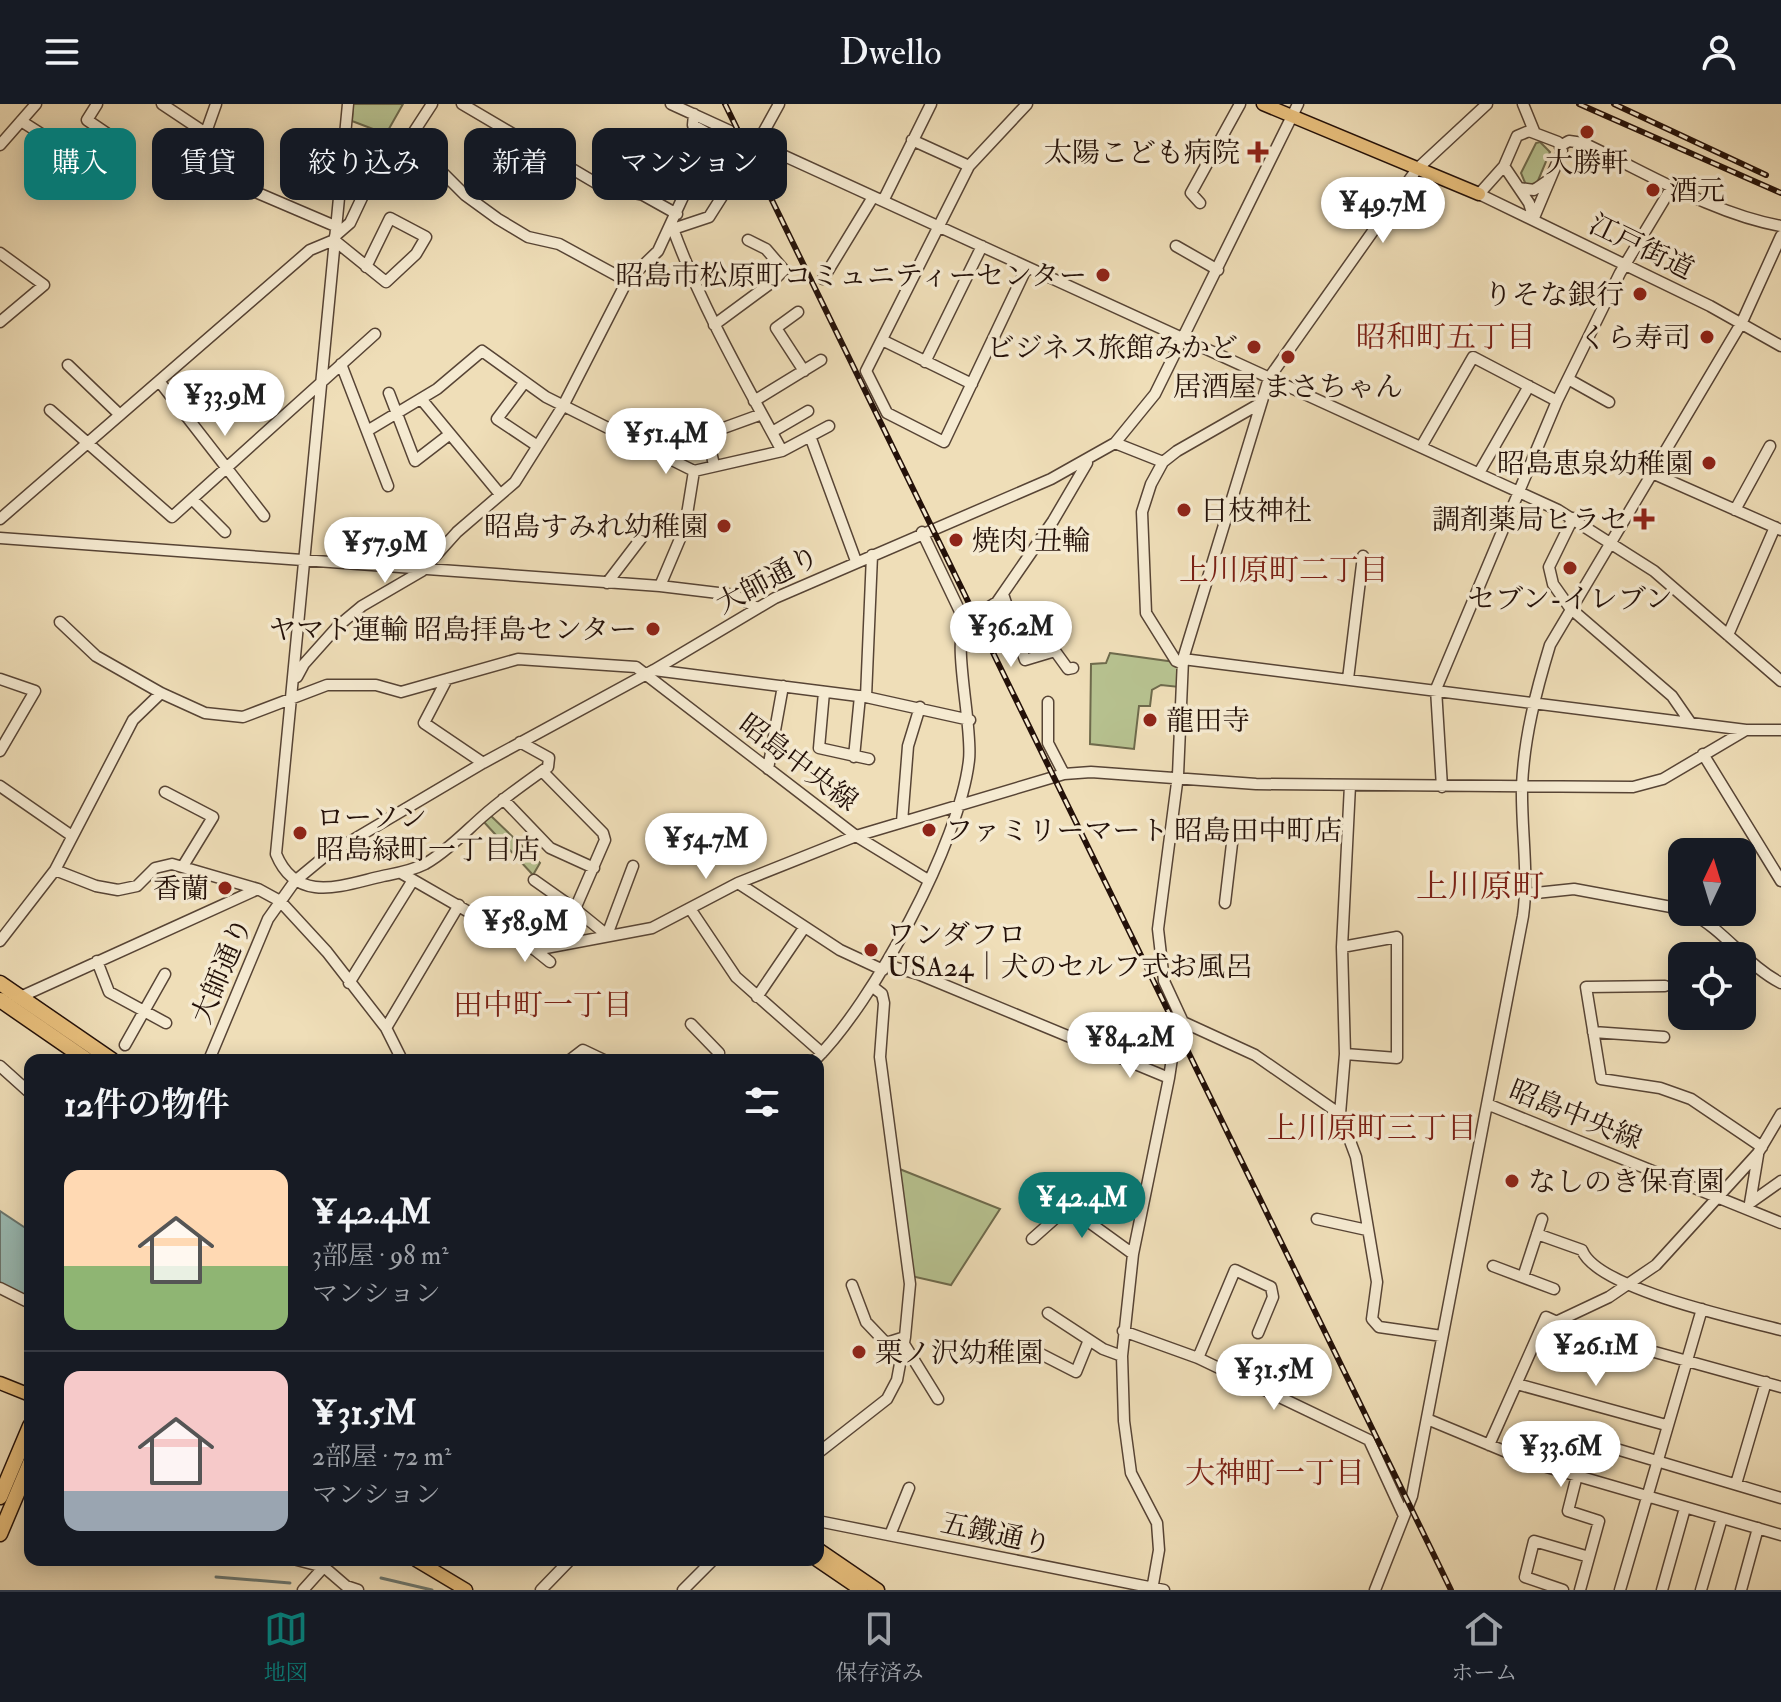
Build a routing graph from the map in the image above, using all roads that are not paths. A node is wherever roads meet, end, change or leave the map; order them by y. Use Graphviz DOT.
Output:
graph roads {
  1 [pos="36,104"];
  2 [pos="97,104"];
  3 [pos="162,104"];
  4 [pos="216,104"];
  5 [pos="348,104"];
  6 [pos="432,104"];
  7 [pos="462,104"];
  8 [pos="671,104"];
  9 [pos="779,104"];
  10 [pos="931,104"];
  11 [pos="1027,104"];
  12 [pos="1240,104"];
  13 [pos="1263,104"];
  14 [pos="1298,104"];
  15 [pos="1487,104"];
  16 [pos="1523,104"];
  17 [pos="694,114"];
  18 [pos="1293,117"];
  19 [pos="21,121"];
  20 [pos="198,128"];
  21 [pos="206,128"];
  22 [pos="417,128"];
  23 [pos="724,128"];
  24 [pos="766,128"];
  25 [pos="1534,131"];
  26 [pos="912,140"];
  27 [pos="0,145"];
  28 [pos="1560,146"];
  29 [pos="787,157"];
  30 [pos="969,166"];
  31 [pos="1504,166"];
  32 [pos="1417,169"];
  33 [pos="448,178"];
  34 [pos="1552,178"];
  35 [pos="1673,185"];
  36 [pos="1519,188"];
  37 [pos="1479,194"];
  38 [pos="264,198"];
  39 [pos="878,199"];
  40 [pos="361,200"];
  41 [pos="720,200"];
  42 [pos="1200,203"];
  43 [pos="677,214"];
  44 [pos="1533,220"];
  45 [pos="1781,226"];
  46 [pos="673,228"];
  47 [pos="940,228"];
  48 [pos="335,234"];
  49 [pos="1781,236"];
  50 [pos="748,240"];
  51 [pos="982,246"];
  52 [pos="1176,246"];
  53 [pos="0,253"];
  54 [pos="1627,265"];
  55 [pos="366,267"];
  56 [pos="1027,267"];
  57 [pos="1218,270"];
  58 [pos="823,279"];
  59 [pos="627,281"];
  60 [pos="798,312"];
  61 [pos="0,322"];
  62 [pos="1742,322"];
  63 [pos="714,325"];
  64 [pos="375,334"];
  65 [pos="1184,339"];
  66 [pos="882,340"];
  67 [pos="1781,346"];
  68 [pos="821,360"];
  69 [pos="925,362"];
  70 [pos="341,364"];
  71 [pos="68,365"];
  72 [pos="804,371"];
  73 [pos="1269,378"];
  74 [pos="1568,379"];
  75 [pos="159,381"];
  76 [pos="321,381"];
  77 [pos="524,383"];
  78 [pos="972,384"];
  79 [pos="1529,386"];
  80 [pos="389,393"];
  81 [pos="422,400"];
  82 [pos="754,401"];
  83 [pos="1557,401"];
  84 [pos="1609,402"];
  85 [pos="1261,403"];
  86 [pos="563,406"];
  87 [pos="50,410"];
  88 [pos="808,411"];
  89 [pos="396,413"];
  90 [pos="762,414"];
  91 [pos="120,415"];
  92 [pos="829,426"];
  93 [pos="367,431"];
  94 [pos="772,432"];
  95 [pos="450,434"];
  96 [pos="810,436"];
  97 [pos="88,442"];
  98 [pos="1115,443"];
  99 [pos="536,445"];
  100 [pos="1770,446"];
  101 [pos="1421,447"];
  102 [pos="782,451"];
  103 [pos="1088,461"];
  104 [pos="1163,462"];
  105 [pos="714,465"];
  106 [pos="226,467"];
  107 [pos="694,471"];
  108 [pos="1479,473"];
  109 [pos="1652,473"];
  110 [pos="388,486"];
  111 [pos="1518,491"];
  112 [pos="499,493"];
  113 [pos="192,499"];
  114 [pos="1735,510"];
  115 [pos="264,516"];
  116 [pos="1573,518"];
  117 [pos="0,519"];
  118 [pos="649,528"];
  119 [pos="1778,528"];
  120 [pos="225,532"];
  121 [pos="922,532"];
  122 [pos="0,538"];
  123 [pos="1611,541"];
  124 [pos="872,555"];
  125 [pos="1363,556"];
  126 [pos="304,561"];
  127 [pos="856,561"];
  128 [pos="422,571"];
  129 [pos="607,583"];
  130 [pos="660,586"];
  131 [pos="1003,594"];
  132 [pos="757,608"];
  133 [pos="1570,608"];
  134 [pos="986,609"];
  135 [pos="60,622"];
  136 [pos="1728,635"];
  137 [pos="1183,662"];
  138 [pos="1073,668"];
  139 [pos="650,672"];
  140 [pos="0,679"];
  141 [pos="447,679"];
  142 [pos="1348,679"];
  143 [pos="1781,681"];
  144 [pos="783,686"];
  145 [pos="1436,689"];
  146 [pos="293,691"];
  147 [pos="824,692"];
  148 [pos="161,693"];
  149 [pos="863,696"];
  150 [pos="1048,702"];
  151 [pos="1533,702"];
  152 [pos="920,707"];
  153 [pos="970,720"];
  154 [pos="1690,722"];
  155 [pos="1746,730"];
  156 [pos="1781,730"];
  157 [pos="520,742"];
  158 [pos="0,751"];
  159 [pos="1703,754"];
  160 [pos="854,757"];
  161 [pos="869,759"];
  162 [pos="483,763"];
  163 [pos="768,769"];
  164 [pos="542,771"];
  165 [pos="1064,774"];
  166 [pos="1176,780"];
  167 [pos="1350,785"];
  168 [pos="1522,785"];
  169 [pos="0,786"];
  170 [pos="1442,787"];
  171 [pos="165,792"];
  172 [pos="503,799"];
  173 [pos="957,808"];
  174 [pos="902,822"];
  175 [pos="72,836"];
  176 [pos="856,836"];
  177 [pos="1235,839"];
  178 [pos="183,866"];
  179 [pos="633,866"];
  180 [pos="594,868"];
  181 [pos="55,870"];
  182 [pos="401,873"];
  183 [pos="1780,873"];
  184 [pos="413,880"];
  185 [pos="534,880"];
  186 [pos="928,880"];
  187 [pos="295,881"];
  188 [pos="738,883"];
  189 [pos="258,889"];
  190 [pos="1526,894"];
  191 [pos="280,901"];
  192 [pos="1225,903"];
  193 [pos="459,905"];
  194 [pos="1668,906"];
  195 [pos="575,909"];
  196 [pos="691,910"];
  197 [pos="1709,926"];
  198 [pos="804,928"];
  199 [pos="607,935"];
  200 [pos="0,941"];
  201 [pos="1342,947"];
  202 [pos="535,950"];
  203 [pos="97,961"];
  204 [pos="550,962"];
  205 [pos="885,968"];
  206 [pos="165,974"];
  207 [pos="0,983"];
  208 [pos="349,983"];
  209 [pos="1781,983"];
  210 [pos="1665,986"];
  211 [pos="873,987"];
  212 [pos="20,997"];
  213 [pos="757,997"];
  214 [pos="2,1004"];
  215 [pos="144,1011"];
  216 [pos="1162,1019"];
  217 [pos="166,1023"];
  218 [pos="691,1024"];
  219 [pos="386,1028"];
  220 [pos="1593,1032"];
  221 [pos="1664,1037"];
  222 [pos="125,1045"];
  223 [pos="78,1054"];
  224 [pos="103,1054"];
  225 [pos="212,1054"];
  226 [pos="399,1054"];
  227 [pos="718,1054"];
  228 [pos="815,1054"];
  229 [pos="820,1054"];
  230 [pos="1345,1054"];
  231 [pos="0,1066"];
  232 [pos="1169,1078"];
  233 [pos="24,1088"];
  234 [pos="1487,1104"];
  235 [pos="1340,1114"];
  236 [pos="1781,1114"];
  237 [pos="1760,1150"];
  238 [pos="1781,1181"];
  239 [pos="1715,1196"];
  240 [pos="1317,1219"];
  241 [pos="1542,1219"];
  242 [pos="1781,1223"];
  243 [pos="1367,1230"];
  244 [pos="1537,1234"];
  245 [pos="1032,1239"];
  246 [pos="1133,1254"];
  247 [pos="1493,1266"];
  248 [pos="1523,1277"];
  249 [pos="852,1285"];
  250 [pos="1627,1286"];
  251 [pos="0,1288"];
  252 [pos="1554,1289"];
  253 [pos="24,1300"];
  254 [pos="1702,1309"];
  255 [pos="1048,1313"];
  256 [pos="1556,1322"];
  257 [pos="1781,1330"];
  258 [pos="1123,1331"];
  259 [pos="1258,1333"];
  260 [pos="1442,1336"];
  261 [pos="905,1340"];
  262 [pos="1089,1340"];
  263 [pos="1031,1349"];
  264 [pos="1122,1356"];
  265 [pos="1198,1358"];
  266 [pos="1685,1360"];
  267 [pos="1766,1382"];
  268 [pos="0,1383"];
  269 [pos="1517,1384"];
  270 [pos="1781,1387"];
  271 [pos="24,1393"];
  272 [pos="938,1399"];
  273 [pos="1427,1419"];
  274 [pos="1666,1425"];
  275 [pos="24,1440"];
  276 [pos="1489,1445"];
  277 [pos="824,1448"];
  278 [pos="1656,1461"];
  279 [pos="1577,1476"];
  280 [pos="24,1477"];
  281 [pos="1736,1484"];
  282 [pos="909,1488"];
  283 [pos="0,1497"];
  284 [pos="1645,1497"];
  285 [pos="1781,1498"];
  286 [pos="1685,1508"];
  287 [pos="1404,1516"];
  288 [pos="1722,1518"];
  289 [pos="824,1522"];
  290 [pos="1758,1528"];
  291 [pos="0,1534"];
  292 [pos="890,1535"];
  293 [pos="1781,1535"];
  294 [pos="824,1553"];
  295 [pos="1589,1557"];
  296 [pos="824,1565"];
  297 [pos="325,1566"];
  298 [pos="329,1566"];
  299 [pos="428,1566"];
  300 [pos="564,1566"];
  301 [pos="707,1566"];
  302 [pos="1156,1589"];
  303 [pos="303,1590"];
  304 [pos="358,1590"];
  305 [pos="466,1590"];
  306 [pos="541,1590"];
  307 [pos="683,1590"];
  308 [pos="861,1590"];
  309 [pos="878,1590"];
  310 [pos="1375,1590"];
  311 [pos="1563,1590"];
  312 [pos="1580,1590"];
  313 [pos="1620,1590"];
  314 [pos="1662,1590"];
  315 [pos="1701,1590"];
  316 [pos="1741,1590"];
  1 -- 19 [label="street"];
  2 -- 19 [label="street"];
  3 -- 20 [label="street"];
  4 -- 21 [label="street"];
  5 -- 48 [label="street"];
  6 -- 22 [label="street"];
  7 -- 43 [label="street"];
  8 -- 17 [label="street"];
  9 -- 24 [label="street"];
  10 -- 26 [label="street"];
  11 -- 30 [label="street"];
  12 -- 42 [label="street"];
  13 -- 18 [label="main road"];
  14 -- 18 [label="street, 大師通り"];
  15 -- 32 [label="street"];
  16 -- 25 [label="street"];
  17 -- 23 [label="street"];
  17 -- 43 [label="street"];
  18 -- 32 [label="main road"];
  18 -- 57 [label="street, 大師通り"];
  19 -- 27 [label="street"];
  25 -- 28 [label="street"];
  25 -- 31 [label="street"];
  26 -- 30 [label="street"];
  26 -- 39 [label="street"];
  28 -- 34 [label="street"];
  28 -- 35 [label="street"];
  29 -- 39 [label="street"];
  30 -- 47 [label="street"];
  31 -- 36 [label="street"];
  31 -- 37 [label="street"];
  32 -- 37 [label="main road"];
  32 -- 73 [label="street"];
  33 -- 59 [label="street"];
  34 -- 36 [label="street"];
  34 -- 44 [label="street"];
  35 -- 45 [label="street"];
  35 -- 54 [label="street"];
  36 -- 44 [label="street"];
  37 -- 44 [label="street, 江戸街道"];
  38 -- 48 [label="street"];
  39 -- 47 [label="street"];
  39 -- 58 [label="street"];
  40 -- 48 [label="street"];
  41 -- 46 [label="street"];
  43 -- 46 [label="street"];
  44 -- 54 [label="street, 江戸街道"];
  46 -- 59 [label="street"];
  46 -- 63 [label="street"];
  47 -- 51 [label="street"];
  47 -- 66 [label="street"];
  48 -- 55 [label="street"];
  48 -- 75 [label="street"];
  48 -- 76 [label="street"];
  49 -- 62 [label="street"];
  50 -- 63 [label="street"];
  51 -- 56 [label="street"];
  51 -- 69 [label="street"];
  52 -- 57 [label="street"];
  53 -- 61 [label="street"];
  54 -- 62 [label="street, 江戸街道"];
  54 -- 74 [label="street"];
  55 -- 55 [label="street"];
  56 -- 65 [label="street"];
  56 -- 78 [label="street"];
  57 -- 65 [label="street, 大師通り"];
  59 -- 86 [label="street"];
  60 -- 72 [label="street"];
  62 -- 67 [label="street, 江戸街道"];
  62 -- 109 [label="street"];
  63 -- 82 [label="street"];
  64 -- 70 [label="street"];
  65 -- 73 [label="street"];
  65 -- 98 [label="street, 大師通り"];
  66 -- 69 [label="street"];
  66 -- 78 [label="street"];
  68 -- 72 [label="street"];
  69 -- 78 [label="street"];
  70 -- 76 [label="street"];
  70 -- 93 [label="street"];
  71 -- 91 [label="street"];
  72 -- 82 [label="street"];
  73 -- 85 [label="street"];
  73 -- 101 [label="street"];
  74 -- 83 [label="street"];
  74 -- 84 [label="street"];
  75 -- 91 [label="street"];
  75 -- 106 [label="street"];
  76 -- 106 [label="street"];
  76 -- 126 [label="street"];
  77 -- 81 [label="street"];
  77 -- 86 [label="street"];
  77 -- 99 [label="street"];
  79 -- 83 [label="street"];
  79 -- 101 [label="street"];
  79 -- 108 [label="street"];
  80 -- 89 [label="street"];
  81 -- 89 [label="street"];
  81 -- 95 [label="street"];
  82 -- 90 [label="street"];
  83 -- 111 [label="street"];
  85 -- 104 [label="street"];
  85 -- 137 [label="street"];
  86 -- 99 [label="street"];
  86 -- 107 [label="street"];
  87 -- 97 [label="street"];
  88 -- 94 [label="street"];
  89 -- 93 [label="street"];
  89 -- 95 [label="street"];
  90 -- 94 [label="street"];
  90 -- 105 [label="street"];
  91 -- 97 [label="street"];
  92 -- 96 [label="street"];
  93 -- 110 [label="street"];
  94 -- 102 [label="street"];
  95 -- 112 [label="street"];
  96 -- 102 [label="street"];
  96 -- 127 [label="street"];
  97 -- 113 [label="street"];
  97 -- 117 [label="street"];
  98 -- 103 [label="street, 大師通り"];
  98 -- 104 [label="street"];
  99 -- 112 [label="street"];
  100 -- 114 [label="street"];
  101 -- 108 [label="street"];
  102 -- 105 [label="street"];
  103 -- 121 [label="street, 大師通り"];
  103 -- 131 [label="street"];
  104 -- 137 [label="street"];
  105 -- 107 [label="street"];
  106 -- 113 [label="street"];
  106 -- 115 [label="street"];
  107 -- 130 [label="street"];
  108 -- 111 [label="street"];
  109 -- 114 [label="street"];
  109 -- 123 [label="street"];
  111 -- 116 [label="street"];
  111 -- 145 [label="street"];
  112 -- 128 [label="street"];
  113 -- 120 [label="street"];
  114 -- 119 [label="street"];
  116 -- 123 [label="street"];
  116 -- 133 [label="street"];
  118 -- 129 [label="street"];
  119 -- 136 [label="street"];
  121 -- 124 [label="street, 大師通り"];
  121 -- 153 [label="street"];
  122 -- 126 [label="street"];
  123 -- 133 [label="street"];
  123 -- 136 [label="street"];
  124 -- 127 [label="street, 大師通り"];
  124 -- 149 [label="street"];
  125 -- 142 [label="street"];
  126 -- 128 [label="street"];
  126 -- 146 [label="street"];
  127 -- 132 [label="street, 大師通り"];
  128 -- 129 [label="street"];
  128 -- 146 [label="street"];
  129 -- 130 [label="street"];
  130 -- 132 [label="street"];
  131 -- 134 [label="street"];
  131 -- 138 [label="street"];
  132 -- 139 [label="street, 大師通り"];
  133 -- 151 [label="street"];
  133 -- 154 [label="street"];
  135 -- 148 [label="street"];
  136 -- 143 [label="street"];
  137 -- 142 [label="street"];
  137 -- 166 [label="street"];
  139 -- 141 [label="street"];
  139 -- 144 [label="street"];
  139 -- 157 [label="street, 大師通り"];
  139 -- 163 [label="street, 昭島中央線"];
  140 -- 158 [label="street"];
  141 -- 146 [label="street"];
  141 -- 162 [label="street"];
  142 -- 145 [label="street"];
  144 -- 147 [label="street"];
  144 -- 163 [label="street"];
  145 -- 151 [label="street"];
  145 -- 170 [label="street"];
  146 -- 148 [label="street"];
  146 -- 187 [label="street"];
  147 -- 149 [label="street"];
  147 -- 160 [label="street"];
  148 -- 175 [label="street"];
  149 -- 152 [label="street"];
  149 -- 160 [label="street"];
  150 -- 165 [label="street"];
  151 -- 154 [label="street"];
  151 -- 168 [label="street"];
  152 -- 153 [label="street"];
  152 -- 174 [label="street"];
  153 -- 173 [label="street"];
  154 -- 155 [label="street"];
  155 -- 156 [label="street"];
  155 -- 159 [label="street"];
  157 -- 162 [label="street, 大師通り"];
  157 -- 164 [label="street"];
  159 -- 168 [label="street"];
  159 -- 183 [label="street"];
  160 -- 161 [label="street"];
  162 -- 187 [label="street, 大師通り"];
  163 -- 176 [label="street, 昭島中央線"];
  164 -- 172 [label="street"];
  164 -- 180 [label="street"];
  165 -- 166 [label="street"];
  165 -- 173 [label="street"];
  166 -- 167 [label="street"];
  166 -- 235 [label="street"];
  167 -- 170 [label="street"];
  167 -- 201 [label="street"];
  168 -- 170 [label="street"];
  168 -- 190 [label="street"];
  169 -- 175 [label="street"];
  171 -- 178 [label="street"];
  172 -- 180 [label="street"];
  172 -- 182 [label="street"];
  173 -- 174 [label="street"];
  173 -- 186 [label="street"];
  174 -- 176 [label="street"];
  175 -- 181 [label="street"];
  176 -- 186 [label="street, 昭島中央線"];
  176 -- 188 [label="street"];
  177 -- 192 [label="street"];
  178 -- 181 [label="street"];
  178 -- 189 [label="street"];
  179 -- 199 [label="street"];
  180 -- 195 [label="street"];
  181 -- 200 [label="street"];
  182 -- 184 [label="street"];
  182 -- 187 [label="street"];
  184 -- 193 [label="street"];
  184 -- 208 [label="street"];
  185 -- 195 [label="street"];
  186 -- 205 [label="street"];
  187 -- 191 [label="street, 大師通り"];
  188 -- 196 [label="street"];
  188 -- 198 [label="street"];
  189 -- 191 [label="street"];
  189 -- 203 [label="street"];
  190 -- 194 [label="street"];
  190 -- 234 [label="street"];
  191 -- 208 [label="street"];
  191 -- 225 [label="street, 大師通り"];
  193 -- 202 [label="street"];
  193 -- 219 [label="street"];
  195 -- 199 [label="street"];
  196 -- 199 [label="street"];
  196 -- 213 [label="street"];
  197 -- 209 [label="street"];
  198 -- 205 [label="street"];
  198 -- 213 [label="street"];
  199 -- 202 [label="street"];
  201 -- 230 [label="street"];
  201 -- 230 [label="street"];
  202 -- 204 [label="street"];
  203 -- 212 [label="street"];
  203 -- 215 [label="street"];
  205 -- 211 [label="street"];
  205 -- 232 [label="street"];
  206 -- 215 [label="street"];
  207 -- 212 [label="highway"];
  208 -- 219 [label="street"];
  210 -- 220 [label="street"];
  211 -- 229 [label="street"];
  211 -- 261 [label="street"];
  212 -- 214 [label="street"];
  212 -- 224 [label="highway"];
  213 -- 228 [label="street"];
  214 -- 223 [label="highway"];
  215 -- 217 [label="street"];
  215 -- 222 [label="street"];
  216 -- 232 [label="street"];
  218 -- 227 [label="street"];
  219 -- 226 [label="street"];
  220 -- 221 [label="street"];
  220 -- 237 [label="street"];
  230 -- 235 [label="street"];
  231 -- 233 [label="street"];
  232 -- 246 [label="street"];
  234 -- 239 [label="street, 昭島中央線"];
  234 -- 260 [label="street"];
  235 -- 243 [label="street"];
  236 -- 237 [label="street"];
  237 -- 238 [label="street"];
  237 -- 239 [label="street"];
  239 -- 242 [label="street, 昭島中央線"];
  239 -- 250 [label="street"];
  240 -- 243 [label="street"];
  241 -- 244 [label="street"];
  243 -- 260 [label="street"];
  244 -- 248 [label="street"];
  244 -- 250 [label="street"];
  245 -- 246 [label="street"];
  246 -- 258 [label="street"];
  247 -- 248 [label="street"];
  248 -- 252 [label="street"];
  249 -- 261 [label="street"];
  250 -- 254 [label="street"];
  250 -- 256 [label="street"];
  251 -- 253 [label="street"];
  254 -- 257 [label="street"];
  254 -- 266 [label="street"];
  255 -- 262 [label="street"];
  256 -- 266 [label="street"];
  256 -- 269 [label="street"];
  258 -- 264 [label="street"];
  258 -- 265 [label="street"];
  259 -- 265 [label="street"];
  260 -- 273 [label="street"];
  261 -- 272 [label="street"];
  261 -- 277 [label="street"];
  262 -- 263 [label="street"];
  262 -- 264 [label="street"];
  264 -- 302 [label="street"];
  265 -- 287 [label="street"];
  266 -- 267 [label="street"];
  266 -- 274 [label="street"];
  267 -- 270 [label="street"];
  267 -- 281 [label="street"];
  268 -- 271 [label="main road"];
  269 -- 274 [label="street"];
  269 -- 276 [label="street"];
  273 -- 276 [label="street"];
  273 -- 287 [label="street"];
  274 -- 278 [label="street"];
  275 -- 283 [label="highway"];
  276 -- 279 [label="street"];
  278 -- 279 [label="street"];
  278 -- 281 [label="street"];
  278 -- 284 [label="street"];
  279 -- 284 [label="street"];
  279 -- 295 [label="street"];
  280 -- 291 [label="highway"];
  281 -- 285 [label="street"];
  282 -- 292 [label="street"];
  284 -- 286 [label="street"];
  284 -- 313 [label="street"];
  286 -- 288 [label="street"];
  286 -- 314 [label="street"];
  287 -- 310 [label="street"];
  288 -- 290 [label="street"];
  288 -- 315 [label="street"];
  289 -- 292 [label="street, 五鐵通り"];
  290 -- 293 [label="street"];
  290 -- 316 [label="street"];
  292 -- 302 [label="street, 五鐵通り"];
  294 -- 309 [label="main road"];
  295 -- 311 [label="street"];
  295 -- 312 [label="street"];
  296 -- 308 [label="main road"];
  297 -- 303 [label="street"];
  298 -- 304 [label="street"];
  299 -- 305 [label="main road"];
  300 -- 306 [label="street"];
  301 -- 307 [label="street"];
}
